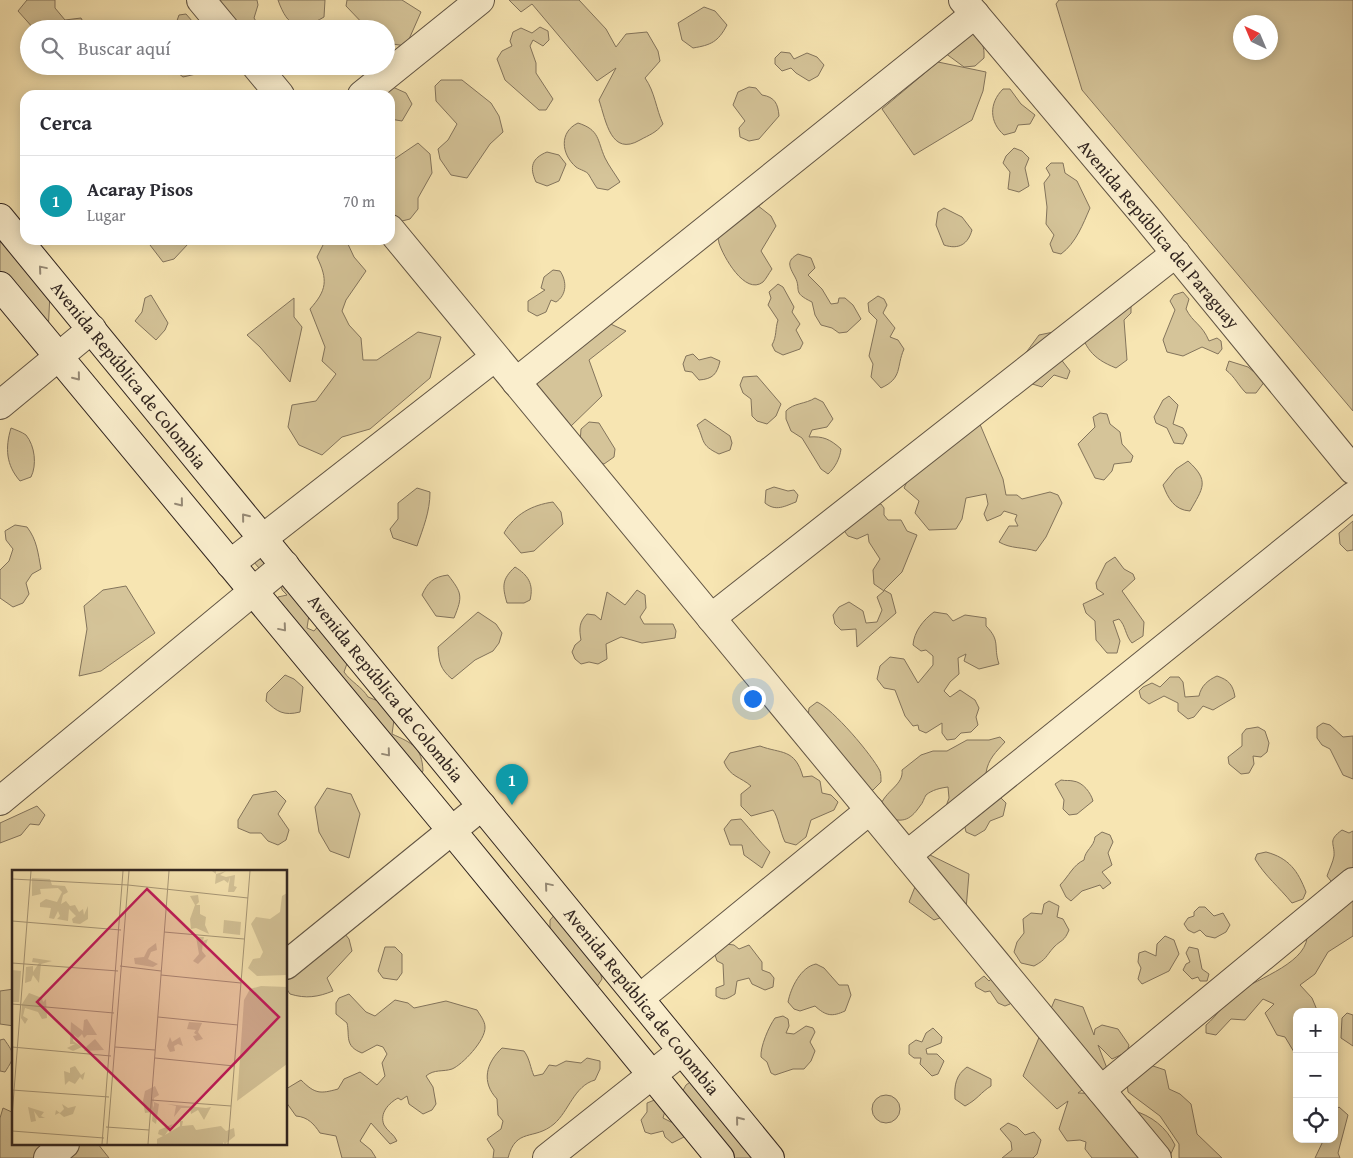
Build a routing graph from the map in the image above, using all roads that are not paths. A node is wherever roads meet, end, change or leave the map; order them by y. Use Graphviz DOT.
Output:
graph roads {
  1 [pos="201,0"];
  2 [pos="480,0"];
  3 [pos="969,7"];
  4 [pos="218,20"];
  5 [pos="395,68"];
  6 [pos="263,75"];
  7 [pos="387,75"];
  8 [pos="276,90"];
  9 [pos="368,90"];
  10 [pos="0,218"];
  11 [pos="395,235"];
  12 [pos="20,242"];
  13 [pos="22,245"];
  14 [pos="1176,253"];
  15 [pos="0,286"];
  16 [pos="92,330"];
  17 [pos="59,356"];
  18 [pos="495,357"];
  19 [pos="516,382"];
  20 [pos="0,404"];
  21 [pos="1353,470"];
  22 [pos="1353,496"];
  23 [pos="263,538"];
  24 [pos="230,564"];
  25 [pos="285,565"];
  26 [pos="253,592"];
  27 [pos="711,618"];
  28 [pos="0,801"];
  29 [pos="482,806"];
  30 [pos="870,810"];
  31 [pos="452,831"];
  32 [pos="907,855"];
  33 [pos="1353,882"];
  34 [pos="288,963"];
  35 [pos="640,998"];
  36 [pos="682,1051"];
  37 [pos="652,1075"];
  38 [pos="1101,1090"];
  39 [pos="63,1146"];
  40 [pos="48,1158"];
  41 [pos="547,1158"];
  42 [pos="720,1158"];
  43 [pos="770,1158"];
  44 [pos="1157,1158"];
  1 -- 4 [label="street"];
  2 -- 5 [label="street"];
  3 -- 14 [label="street, Avenida República del Paraguay"];
  3 -- 19 [label="street"];
  6 -- 8 [label="street"];
  7 -- 9 [label="street"];
  12 -- 10 [label="street, Avenida República de Colombia, one-way"];
  11 -- 18 [label="street"];
  16 -- 13 [label="street, Avenida República de Colombia, one-way"];
  14 -- 21 [label="street, Avenida República del Paraguay"];
  14 -- 27 [label="street"];
  15 -- 17 [label="street"];
  16 -- 17 [label="street"];
  23 -- 16 [label="street, Avenida República de Colombia, one-way"];
  17 -- 20 [label="street"];
  17 -- 24 [label="street, one-way"];
  18 -- 19 [label="street"];
  18 -- 23 [label="street"];
  19 -- 27 [label="street"];
  22 -- 32 [label="street"];
  23 -- 24 [label="street"];
  23 -- 25 [label="street, Avenida República de Colombia"];
  24 -- 26 [label="street"];
  25 -- 26 [label="street"];
  25 -- 29 [label="street, Avenida República de Colombia"];
  26 -- 28 [label="street"];
  26 -- 31 [label="street, one-way"];
  27 -- 30 [label="street"];
  29 -- 31 [label="street"];
  35 -- 29 [label="street, Avenida República de Colombia, one-way"];
  30 -- 32 [label="street"];
  30 -- 35 [label="street"];
  31 -- 34 [label="street"];
  31 -- 37 [label="street"];
  32 -- 38 [label="street"];
  33 -- 38 [label="street"];
  35 -- 36 [label="street, Avenida República de Colombia"];
  36 -- 37 [label="street"];
  43 -- 36 [label="street, Avenida República de Colombia, one-way"];
  37 -- 41 [label="street"];
  37 -- 42 [label="street"];
  38 -- 44 [label="street"];
  39 -- 40 [label="street"];
}
